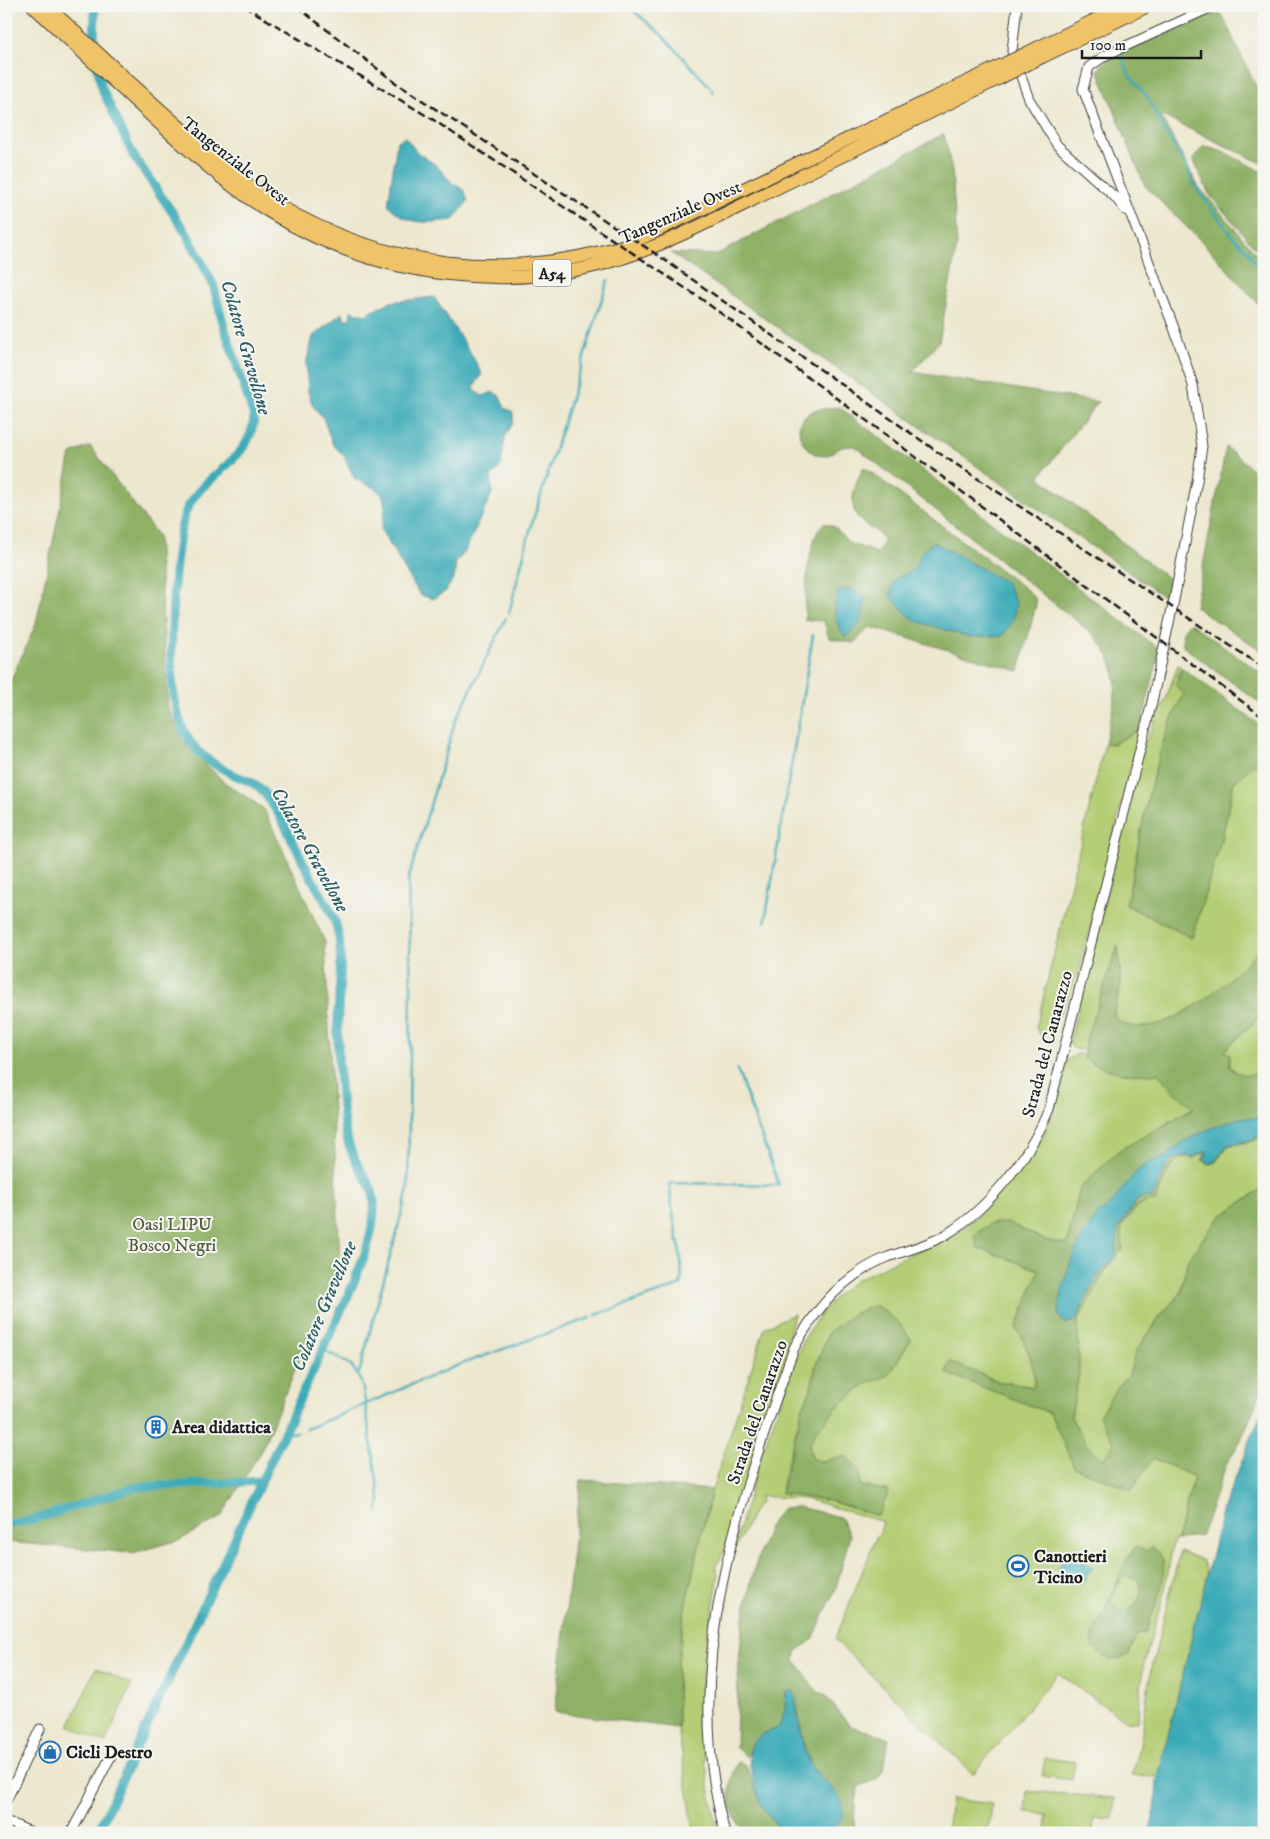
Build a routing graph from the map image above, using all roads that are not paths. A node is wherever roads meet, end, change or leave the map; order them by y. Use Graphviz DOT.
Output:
graph roads {
  1 [pos="32,6"];
  2 [pos="47,6"];
  3 [pos="1017,6"];
  4 [pos="1124,6"];
  5 [pos="1148,6"];
  6 [pos="1214,6"];
  7 [pos="74,38"];
  8 [pos="1040,52"];
  9 [pos="1116,174"];
  10 [pos="1105,188"];
  11 [pos="1130,216"];
  12 [pos="40,1730"];
  13 [pos="114,1752"];
  14 [pos="6,1801"];
  15 [pos="6,1821"];
  16 [pos="33,1833"];
  17 [pos="71,1833"];
  18 [pos="724,1833"];
  1 -- 7 [label="highway, Tangenziale Ovest / A54"];
  2 -- 7 [label="highway, Tangenziale Ovest / A54"];
  3 -- 10 [label="street"];
  4 -- 8 [label="highway, Tangenziale Ovest / A54"];
  5 -- 8 [label="highway, Tangenziale Ovest / A54"];
  6 -- 9 [label="street, Strada del Canarazzo"];
  7 -- 8 [label="highway, Tangenziale Ovest / A54, bridge"];
  9 -- 10 [label="street"];
  9 -- 11 [label="street, Strada del Canarazzo"];
  10 -- 11 [label="street"];
  11 -- 18 [label="street, Strada del Canarazzo"];
  12 -- 14 [label="street"];
  13 -- 17 [label="street"];
  15 -- 16 [label="street"];
}
